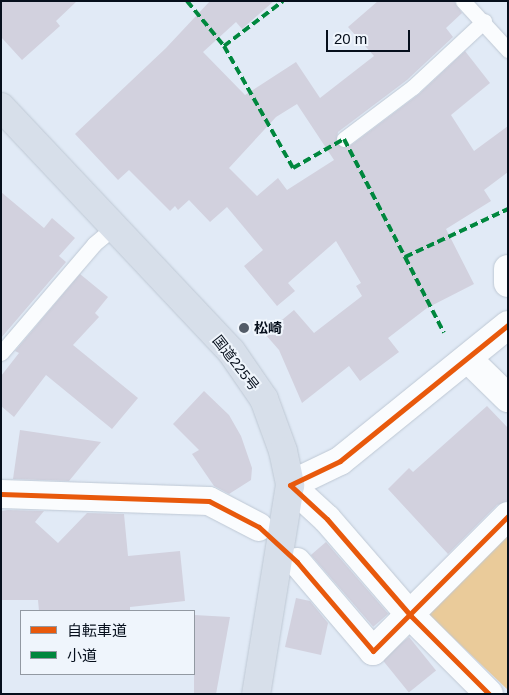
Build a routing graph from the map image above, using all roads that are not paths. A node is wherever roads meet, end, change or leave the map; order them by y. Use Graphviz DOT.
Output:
graph roads {
  1 [pos="463,1"];
  2 [pos="484,21"];
  3 [pos="508,50"];
  4 [pos="1,108"];
  5 [pos="344,139"];
  6 [pos="114,227"];
  7 [pos="508,269"];
  8 [pos="508,283"];
  9 [pos="508,325"];
  10 [pos="1,353"];
  11 [pos="468,359"];
  12 [pos="508,398"];
  13 [pos="290,485"];
  14 [pos="1,494"];
  15 [pos="508,516"];
  16 [pos="259,528"];
  17 [pos="297,562"];
  18 [pos="410,616"];
  19 [pos="256,694"];
  20 [pos="489,694"];
  1 -- 2 [label="lane"];
  2 -- 3 [label="lane"];
  2 -- 5 [label="lane"];
  4 -- 6 [label="highway, 国道225号"];
  6 -- 10 [label="lane"];
  6 -- 13 [label="highway, 国道225号"];
  7 -- 8 [label="street"];
  9 -- 11 [label="street"];
  11 -- 12 [label="street"];
  11 -- 13 [label="street"];
  13 -- 18 [label="street"];
  13 -- 19 [label="highway, 国道225号"];
  14 -- 16 [label="street"];
  15 -- 18 [label="street"];
  17 -- 18 [label="street"];
  18 -- 20 [label="street"];
}
